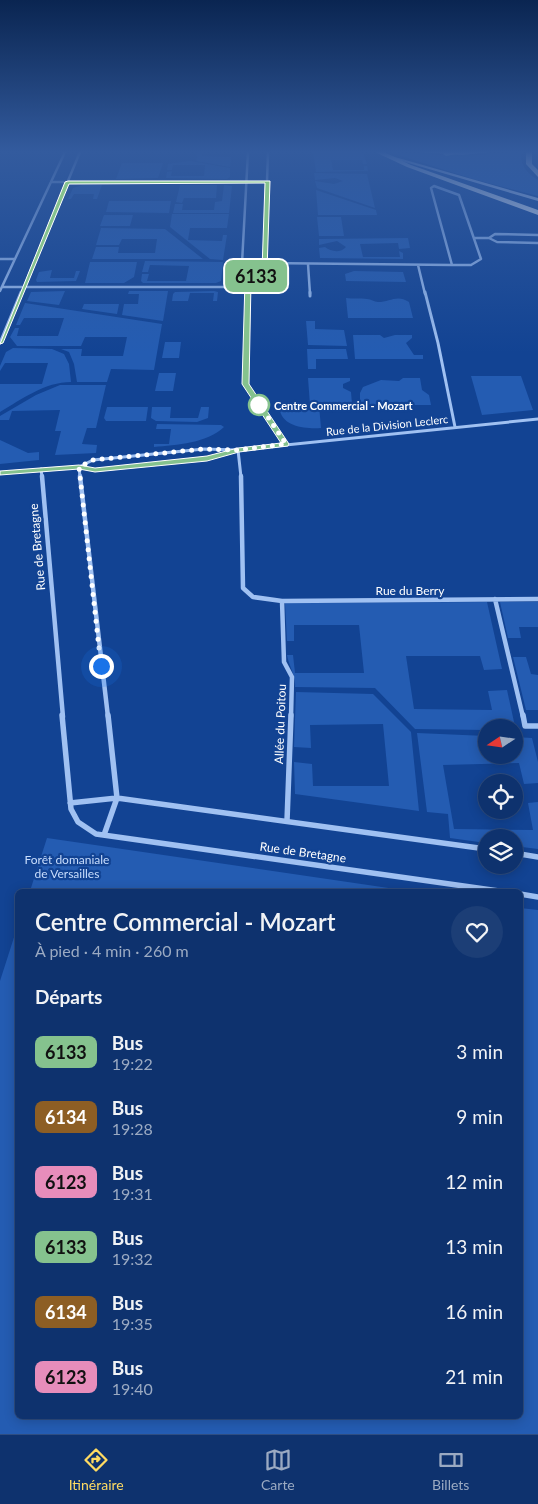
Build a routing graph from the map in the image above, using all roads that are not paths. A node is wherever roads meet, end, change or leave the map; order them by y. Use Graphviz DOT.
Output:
graph roads {
  1 [pos="34,219"];
  2 [pos="52,219"];
  3 [pos="244,219"];
  4 [pos="267,219"];
  5 [pos="439,219"];
  6 [pos="468,219"];
  7 [pos="538,235"];
  8 [pos="474,238"];
  9 [pos="489,238"];
  10 [pos="538,243"];
  11 [pos="0,259"];
  12 [pos="15,259"];
  13 [pos="242,263"];
  14 [pos="266,264"];
  15 [pos="308,264"];
  16 [pos="418,264"];
  17 [pos="452,265"];
  18 [pos="258,275"];
  19 [pos="248,281"];
  20 [pos="23,287"];
  21 [pos="248,287"];
  22 [pos="1,289"];
  23 [pos="310,296"];
  24 [pos="0,343"];
  25 [pos="538,419"];
  26 [pos="455,427"];
  27 [pos="286,444"];
  28 [pos="238,450"];
  29 [pos="79,467"];
  30 [pos="41,469"];
  31 [pos="0,473"];
  32 [pos="495,599"];
  33 [pos="538,599"];
  34 [pos="282,601"];
  35 [pos="538,726"];
  36 [pos="117,798"];
  37 [pos="70,803"];
  38 [pos="287,821"];
  39 [pos="104,835"];
  40 [pos="478,848"];
  41 [pos="523,854"];
  42 [pos="538,856"];
  43 [pos="485,889"];
  44 [pos="523,894"];
  45 [pos="538,897"];
  1 -- 12 [label="street"];
  2 -- 20 [label="street"];
  3 -- 13 [label="street"];
  4 -- 14 [label="street"];
  5 -- 17 [label="street"];
  6 -- 8 [label="street"];
  7 -- 9 [label="street"];
  8 -- 9 [label="street"];
  8 -- 17 [label="street"];
  9 -- 10 [label="street"];
  11 -- 12 [label="street"];
  12 -- 22 [label="street"];
  13 -- 18 [label="street"];
  13 -- 19 [label="street"];
  14 -- 15 [label="street"];
  14 -- 18 [label="street"];
  15 -- 16 [label="street"];
  15 -- 23 [label="street"];
  16 -- 17 [label="street"];
  16 -- 26 [label="street"];
  18 -- 19 [label="street"];
  19 -- 21 [label="street"];
  20 -- 21 [label="street"];
  20 -- 22 [label="street"];
  20 -- 24 [label="street"];
  21 -- 27 [label="street"];
  25 -- 26 [label="street, Rue de la Division Leclerc"];
  26 -- 27 [label="street, Rue de la Division Leclerc"];
  27 -- 28 [label="street, Rue de la Division Leclerc"];
  28 -- 29 [label="street, Rue de la Division Leclerc"];
  28 -- 29 [label="street, Rue de la Division Leclerc"];
  28 -- 34 [label="street"];
  29 -- 30 [label="street, Rue de la Division Leclerc"];
  29 -- 36 [label="street"];
  30 -- 31 [label="street, Rue de la Division Leclerc"];
  30 -- 37 [label="street, Rue de Bretagne"];
  32 -- 33 [label="street, Rue du Berry"];
  32 -- 34 [label="street, Rue du Berry"];
  32 -- 35 [label="street"];
  34 -- 38 [label="street, Allée du Poitou"];
  36 -- 37 [label="street"];
  36 -- 38 [label="street"];
  36 -- 39 [label="street"];
  37 -- 39 [label="street, Rue de Bretagne"];
  38 -- 40 [label="street"];
  39 -- 43 [label="street, Rue de Bretagne"];
  41 -- 42 [label="street"];
  44 -- 45 [label="street"];
}
